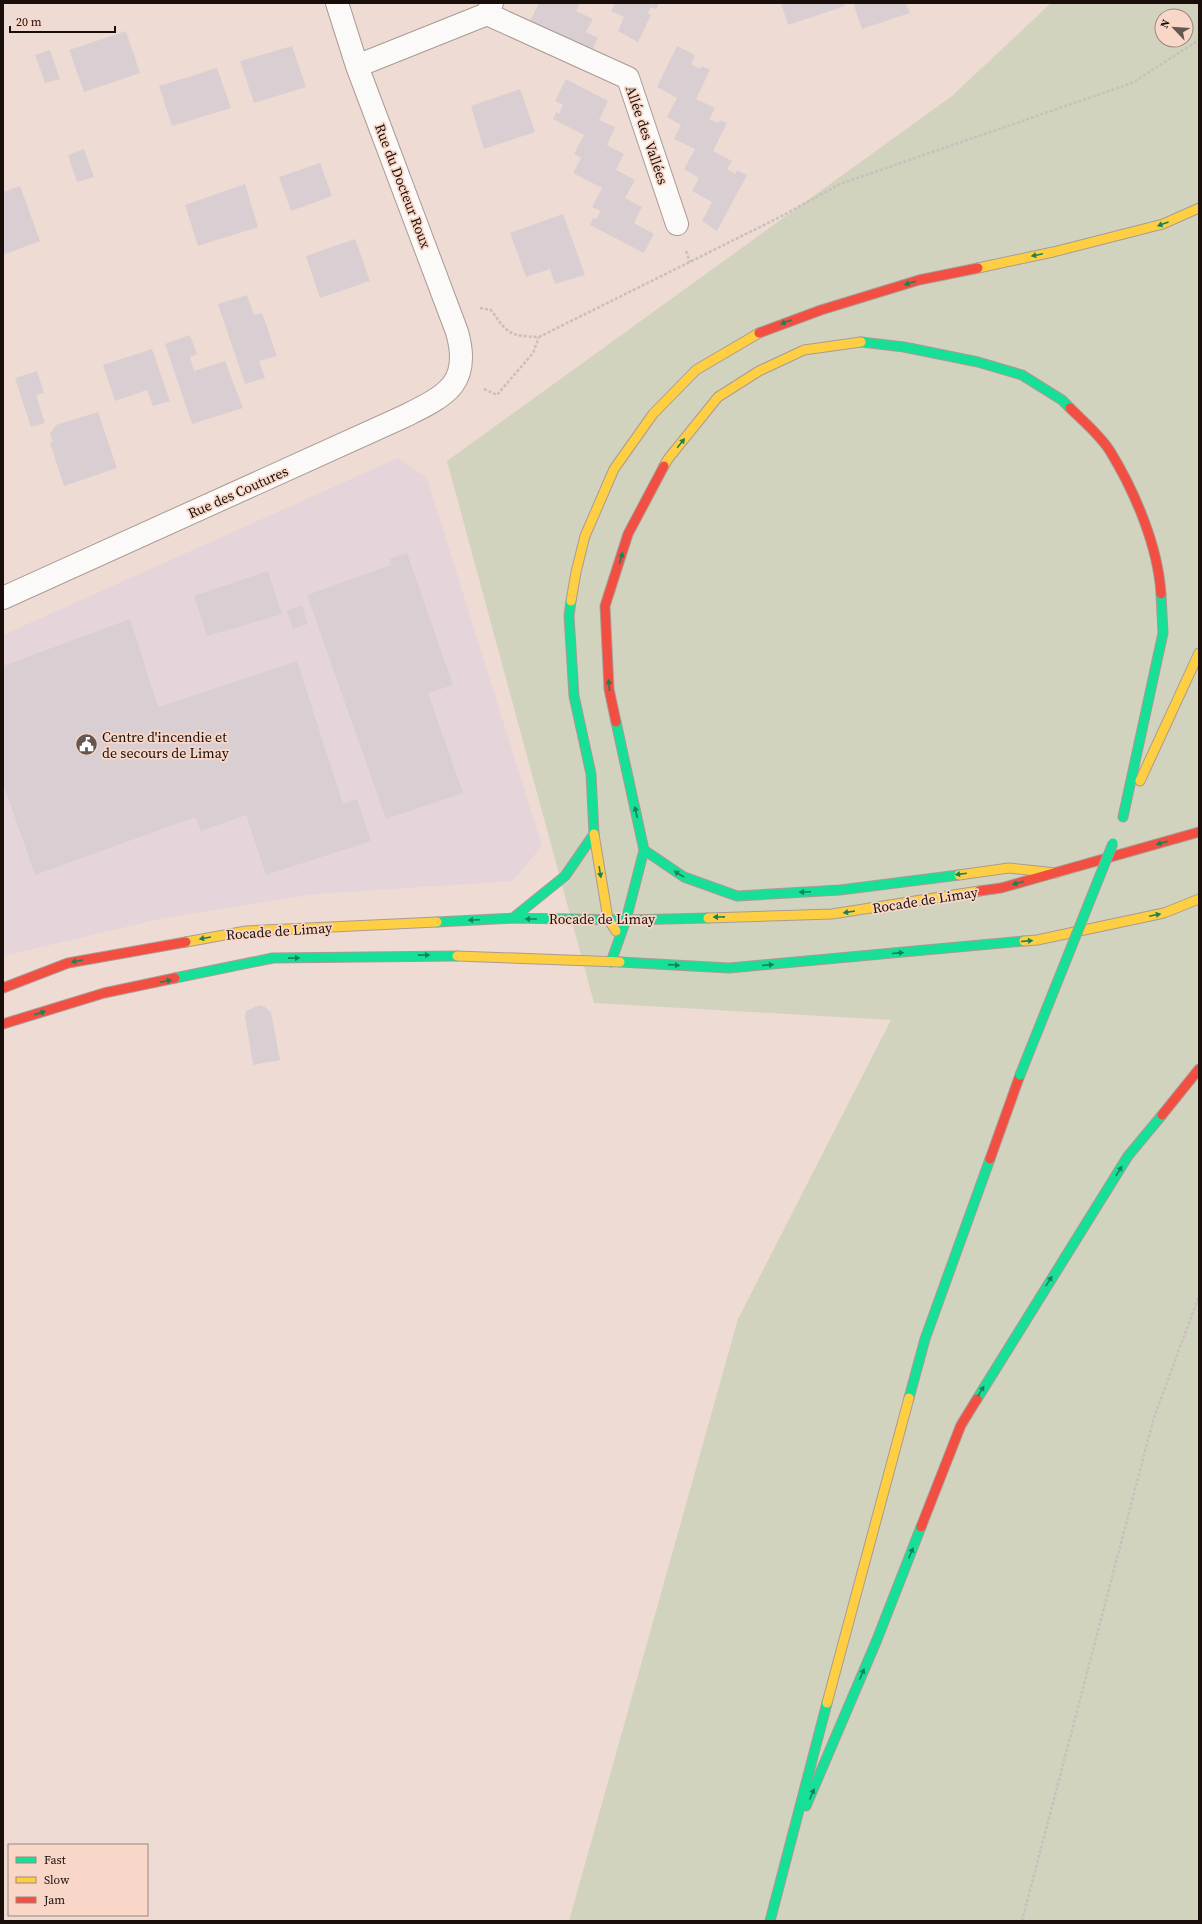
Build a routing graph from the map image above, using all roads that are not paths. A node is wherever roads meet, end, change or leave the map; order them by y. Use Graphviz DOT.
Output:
graph roads {
  1 [pos="337,3"];
  2 [pos="490,8"];
  3 [pos="357,66"];
  4 [pos="1199,208"];
  5 [pos="677,224"];
  6 [pos="459,374"];
  7 [pos="3,598"];
  8 [pos="1199,653"];
  9 [pos="1199,832"];
  10 [pos="594,834"];
  11 [pos="1114,840"];
  12 [pos="644,850"];
  13 [pos="1056,873"];
  14 [pos="1199,899"];
  15 [pos="513,918"];
  16 [pos="608,919"];
  17 [pos="626,920"];
  18 [pos="620,936"];
  19 [pos="631,956"];
  20 [pos="611,962"];
  21 [pos="3,988"];
  22 [pos="3,1024"];
  23 [pos="1199,1069"];
  24 [pos="786,1855"];
  25 [pos="770,1921"];
  1 -- 3 [label="street, Rue du Docteur Roux"];
  2 -- 3 [label="street, Allée des Vallées"];
  2 -- 5 [label="street, Allée des Vallées"];
  3 -- 6 [label="street, Rue du Docteur Roux"];
  4 -- 10 [label="main road, one-way"];
  6 -- 7 [label="street, Rue des Coutures"];
  12 -- 8 [label="main road, one-way"];
  9 -- 13 [label="main road, Rocade de Limay, one-way"];
  10 -- 15 [label="main road"];
  10 -- 16 [label="main road, one-way"];
  11 -- 24 [label="main road, bridge"];
  13 -- 12 [label="main road, one-way"];
  12 -- 17 [label="main road"];
  13 -- 17 [label="main road, Rocade de Limay, one-way"];
  19 -- 14 [label="main road, Rocade de Limay, one-way"];
  16 -- 15 [label="main road, Rocade de Limay, one-way"];
  15 -- 21 [label="main road, Rocade de Limay, one-way"];
  16 -- 17 [label="main road, Rocade de Limay"];
  16 -- 18 [label="main road"];
  17 -- 18 [label="main road"];
  18 -- 19 [label="main road"];
  18 -- 20 [label="main road"];
  19 -- 20 [label="main road, Rocade de Limay"];
  22 -- 20 [label="main road, Rocade de Limay, one-way"];
  24 -- 23 [label="main road, one-way"];
  24 -- 25 [label="main road"];
}
